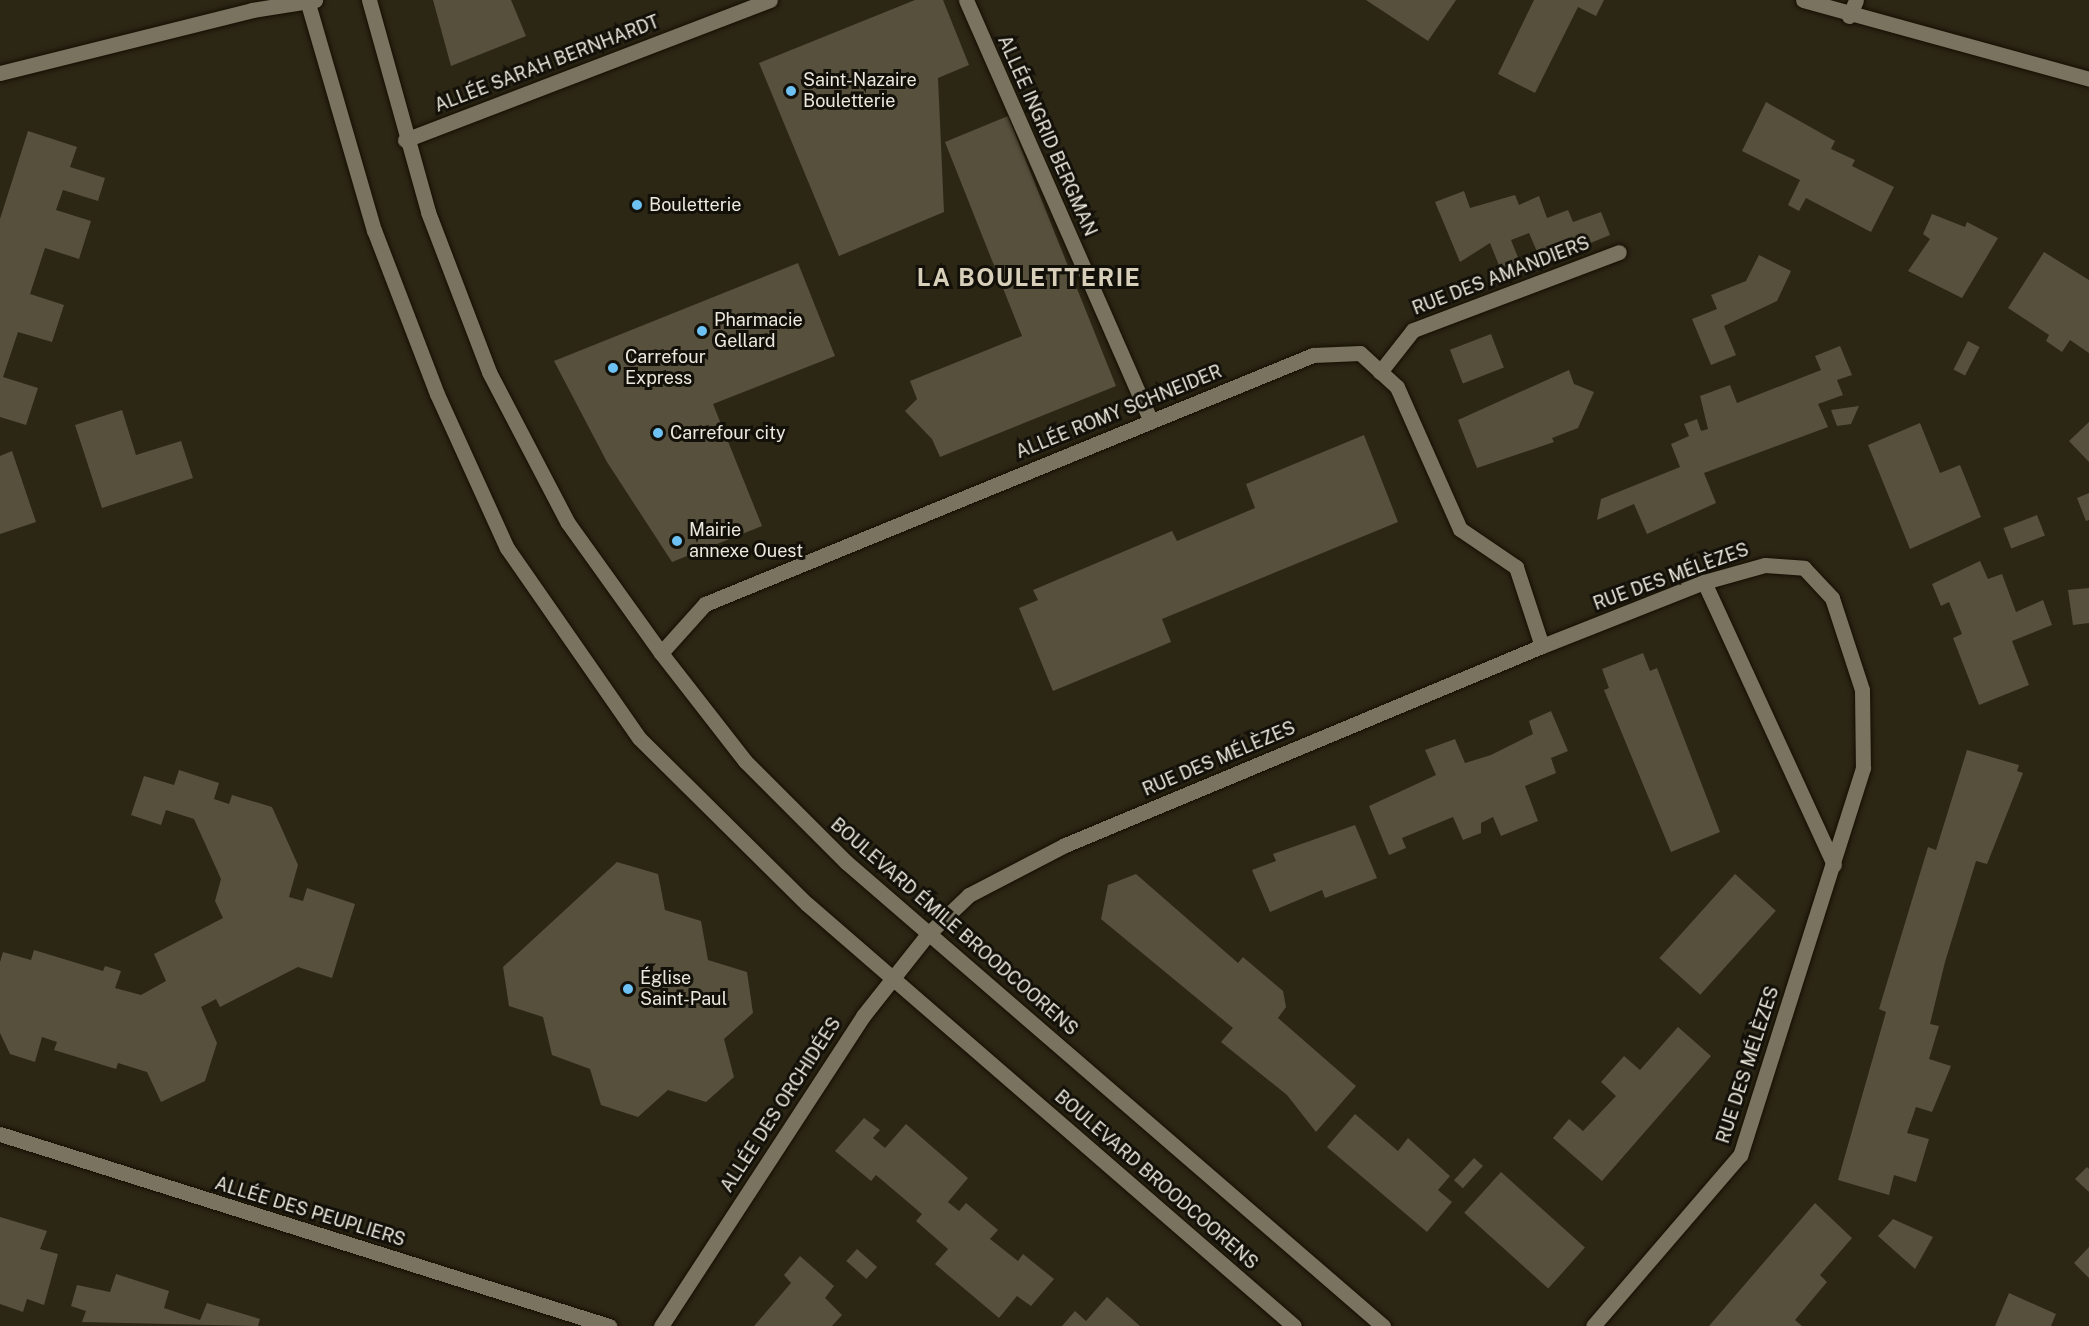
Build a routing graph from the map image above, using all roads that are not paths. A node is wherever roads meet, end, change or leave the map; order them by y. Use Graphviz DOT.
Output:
graph roads {
  1 [pos="369,0"];
  2 [pos="770,0"];
  3 [pos="966,0"];
  4 [pos="1803,0"];
  5 [pos="1856,0"];
  6 [pos="310,1"];
  7 [pos="1849,16"];
  8 [pos="0,73"];
  9 [pos="2089,79"];
  10 [pos="405,140"];
  11 [pos="1619,252"];
  12 [pos="1380,372"];
  13 [pos="1150,419"];
  14 [pos="1704,582"];
  15 [pos="1542,646"];
  16 [pos="661,653"];
  17 [pos="1834,864"];
  18 [pos="947,915"];
  19 [pos="928,934"];
  20 [pos="893,979"];
  21 [pos="0,1134"];
  22 [pos="609,1326"];
  23 [pos="661,1326"];
  24 [pos="1294,1326"];
  25 [pos="1383,1326"];
  26 [pos="1593,1326"];
  1 -- 10 [label="street, BOULEVARD ÉMILE BROODCOORENS"];
  2 -- 10 [label="street, ALLÉE SARAH BERNHARDT"];
  3 -- 13 [label="street, ALLÉE INGRID BERGMAN"];
  4 -- 7 [label="street"];
  5 -- 7 [label="street"];
  6 -- 8 [label="street"];
  6 -- 20 [label="street"];
  7 -- 9 [label="street"];
  10 -- 16 [label="street, BOULEVARD ÉMILE BROODCOORENS"];
  11 -- 12 [label="street, RUE DES AMANDIERS"];
  12 -- 13 [label="street, ALLÉE ROMY SCHNEIDER"];
  12 -- 15 [label="street, ALLÉE ROMY SCHNEIDER"];
  13 -- 16 [label="street, ALLÉE ROMY SCHNEIDER"];
  14 -- 15 [label="street, RUE DES MÉLÈZES"];
  14 -- 17 [label="street"];
  14 -- 17 [label="street, RUE DES MÉLÈZES"];
  15 -- 18 [label="street, RUE DES MÉLÈZES"];
  16 -- 19 [label="street, BOULEVARD ÉMILE BROODCOORENS"];
  17 -- 26 [label="street, RUE DES MÉLÈZES"];
  18 -- 19 [label="street, ALLÉE DES ORCHIDÉES"];
  19 -- 20 [label="street, ALLÉE DES ORCHIDÉES"];
  19 -- 25 [label="street, BOULEVARD ÉMILE BROODCOORENS"];
  20 -- 23 [label="street, ALLÉE DES ORCHIDÉES"];
  20 -- 24 [label="street, BOULEVARD BROODCOORENS"];
  21 -- 22 [label="street, ALLÉE DES PEUPLIERS"];
}
